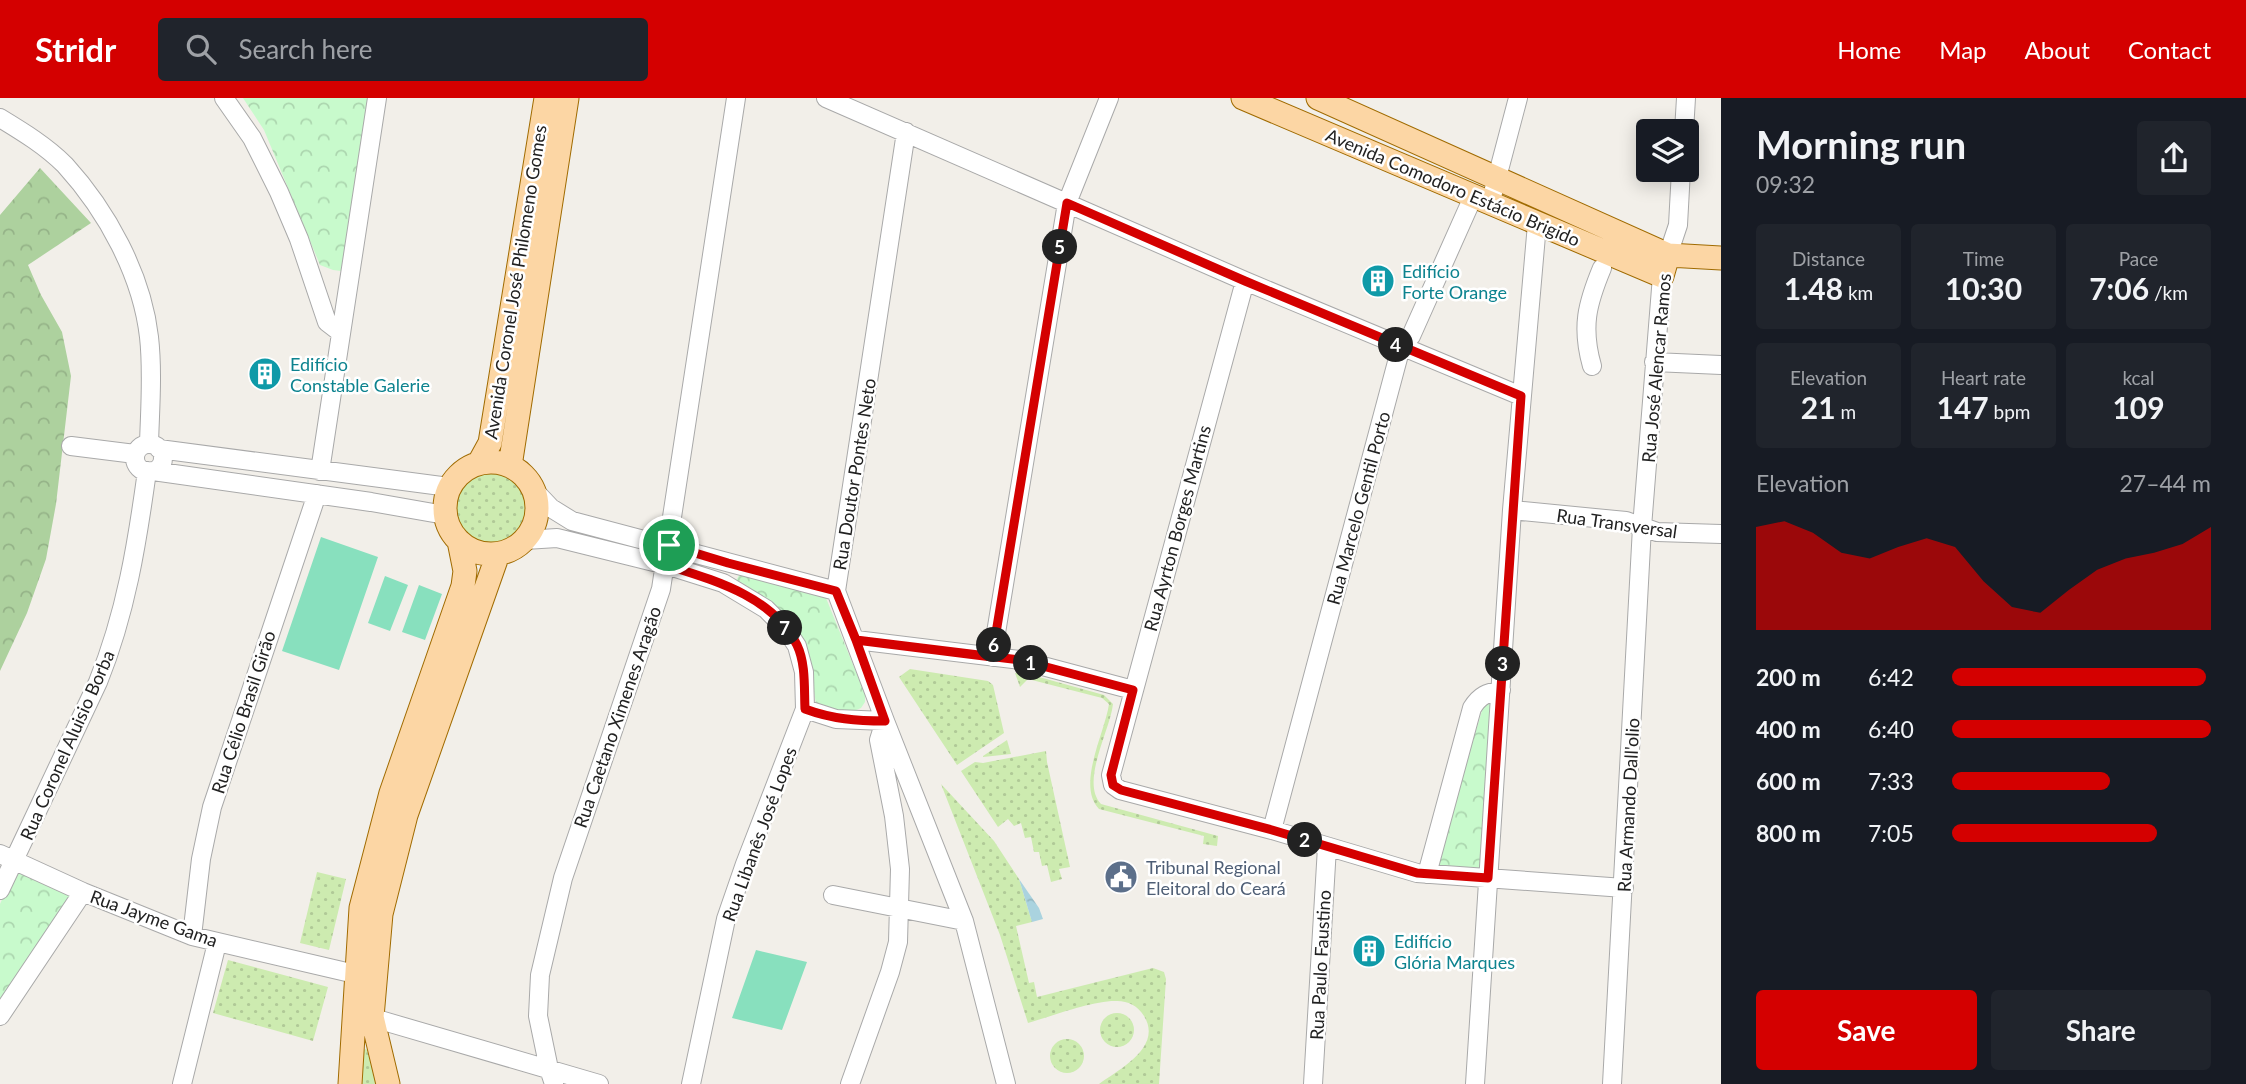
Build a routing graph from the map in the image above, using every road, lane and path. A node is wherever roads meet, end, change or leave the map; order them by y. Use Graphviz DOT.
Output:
graph roads {
  1 [pos="224,98"];
  2 [pos="377,98"];
  3 [pos="736,98"];
  4 [pos="826,98"];
  5 [pos="1109,98"];
  6 [pos="1243,98"];
  7 [pos="1518,98"];
  8 [pos="1686,98"];
  9 [pos="1326,100"];
  10 [pos="556,101"];
  11 [pos="0,118"];
  12 [pos="1685,119"];
  13 [pos="1317,130"];
  14 [pos="906,132"];
  15 [pos="1497,180"];
  16 [pos="1680,182"];
  17 [pos="1481,200"];
  18 [pos="1067,203"];
  19 [pos="1537,224"];
  20 [pos="1721,258"];
  21 [pos="1605,261"];
  22 [pos="1665,265"];
  23 [pos="528,272"];
  24 [pos="1245,281"];
  25 [pos="340,332"];
  26 [pos="1401,347"];
  27 [pos="1654,362"];
  28 [pos="1721,365"];
  29 [pos="1592,366"];
  30 [pos="1521,396"];
  31 [pos="71,446"];
  32 [pos="148,449"];
  33 [pos="479,463"];
  34 [pos="281,466"];
  35 [pos="510,466"];
  36 [pos="150,471"];
  37 [pos="320,471"];
  38 [pos="374,477"];
  39 [pos="277,488"];
  40 [pos="449,488"];
  41 [pos="534,490"];
  42 [pos="317,494"];
  43 [pos="371,502"];
  44 [pos="1512,510"];
  45 [pos="445,515"];
  46 [pos="1642,527"];
  47 [pos="1721,534"];
  48 [pos="525,540"];
  49 [pos="459,541"];
  50 [pos="669,545"];
  51 [pos="498,554"];
  52 [pos="728,563"];
  53 [pos="666,565"];
  54 [pos="723,583"];
  55 [pos="836,591"];
  56 [pos="856,640"];
  57 [pos="992,657"];
  58 [pos="444,674"];
  59 [pos="1133,690"];
  60 [pos="1501,690"];
  61 [pos="805,709"];
  62 [pos="885,721"];
  63 [pos="1272,830"];
  64 [pos="1327,847"];
  65 [pos="384,857"];
  66 [pos="7,858"];
  67 [pos="1427,874"];
  68 [pos="1488,878"];
  69 [pos="1624,888"];
  70 [pos="0,890"];
  71 [pos="83,892"];
  72 [pos="833,895"];
  73 [pos="901,909"];
  74 [pos="964,921"];
  75 [pos="192,936"];
  76 [pos="217,943"];
  77 [pos="355,974"];
  78 [pos="363,1015"];
  79 [pos="0,1016"];
  80 [pos="551,1077"];
  81 [pos="182,1084"];
  82 [pos="350,1084"];
  83 [pos="388,1084"];
  84 [pos="599,1084"];
  85 [pos="691,1084"];
  86 [pos="850,1084"];
  87 [pos="1006,1084"];
  88 [pos="1314,1084"];
  89 [pos="1475,1084"];
  90 [pos="1612,1084"];
  1 -- 25 [label="street"];
  2 -- 25 [label="street"];
  3 -- 50 [label="street, Rua Caetano Ximenes Aragão"];
  4 -- 14 [label="street"];
  5 -- 18 [label="street"];
  6 -- 13 [label="main road, Avenida Comodoro Estácio Brigido"];
  7 -- 15 [label="street, Rua Marcelo Gentil Porto"];
  8 -- 12 [label="street"];
  9 -- 13 [label="street"];
  9 -- 15 [label="main road, Avenida Comodoro Estácio Brigido"];
  10 -- 23 [label="main road, Avenida Coronel José Philomeno Gomes"];
  11 -- 32 [label="street"];
  13 -- 17 [label="main road, Avenida Comodoro Estácio Brigido"];
  14 -- 18 [label="street"];
  14 -- 55 [label="street, Rua Doutor Pontes Neto"];
  15 -- 17 [label="street, Rua Marcelo Gentil Porto"];
  15 -- 22 [label="main road, Avenida Comodoro Estácio Brigido"];
  16 -- 22 [label="street, Rua José Alencar Ramos"];
  17 -- 19 [label="main road, Avenida Comodoro Estácio Brigido"];
  17 -- 26 [label="street, Rua Marcelo Gentil Porto"];
  18 -- 24 [label="street"];
  18 -- 57 [label="street"];
  19 -- 21 [label="main road, Avenida Comodoro Estácio Brigido"];
  19 -- 30 [label="street"];
  20 -- 22 [label="main road, Avenida Comodoro Estácio Brigido"];
  21 -- 22 [label="main road, Avenida Comodoro Estácio Brigido"];
  21 -- 29 [label="street"];
  22 -- 27 [label="street, Rua José Alencar Ramos"];
  23 -- 33 [label="main road, Avenida Coronel José Philomeno Gomes"];
  23 -- 35 [label="main road, Avenida Coronel José Philomeno Gomes"];
  24 -- 26 [label="street"];
  24 -- 59 [label="street, Rua Ayrton Borges Martins"];
  25 -- 37 [label="street"];
  26 -- 30 [label="street"];
  26 -- 63 [label="street, Rua Marcelo Gentil Porto"];
  27 -- 28 [label="street"];
  27 -- 46 [label="street, Rua José Alencar Ramos"];
  30 -- 44 [label="street"];
  31 -- 32 [label="street"];
  32 -- 34 [label="street"];
  32 -- 36 [label="street, Rua Coronel Aluisio Borba"];
  33 -- 35 [label="main road"];
  33 -- 40 [label="main road"];
  34 -- 37 [label="street"];
  34 -- 39 [label="street"];
  35 -- 41 [label="main road"];
  36 -- 39 [label="street"];
  36 -- 66 [label="street, Rua Coronel Aluisio Borba"];
  37 -- 38 [label="street"];
  38 -- 40 [label="street"];
  38 -- 43 [label="street"];
  39 -- 42 [label="street"];
  40 -- 45 [label="main road"];
  41 -- 48 [label="main road"];
  41 -- 50 [label="street"];
  42 -- 43 [label="street"];
  42 -- 75 [label="street, Rua Célio Brasil Girão"];
  43 -- 45 [label="street"];
  44 -- 46 [label="street, Rua Transversal"];
  44 -- 60 [label="street"];
  45 -- 49 [label="main road"];
  46 -- 47 [label="street, Rua Transversal"];
  46 -- 69 [label="street, Rua Armando Dall'olio"];
  48 -- 51 [label="main road"];
  48 -- 53 [label="street"];
  49 -- 51 [label="main road"];
  49 -- 58 [label="main road"];
  50 -- 52 [label="street"];
  50 -- 53 [label="street, Rua Caetano Ximenes Aragão"];
  51 -- 58 [label="main road"];
  52 -- 54 [label="street"];
  52 -- 55 [label="street"];
  53 -- 54 [label="street"];
  53 -- 80 [label="street, Rua Caetano Ximenes Aragão"];
  54 -- 61 [label="street"];
  55 -- 56 [label="street, Rua Doutor Pontes Neto"];
  56 -- 57 [label="street"];
  56 -- 62 [label="street, Rua Doutor Pontes Neto"];
  57 -- 59 [label="street"];
  58 -- 65 [label="main road"];
  59 -- 63 [label="street, Rua Ayrton Borges Martins"];
  60 -- 67 [label="street"];
  60 -- 68 [label="street"];
  61 -- 62 [label="street"];
  61 -- 85 [label="street, Rua Libanês José Lopes"];
  62 -- 73 [label="street"];
  62 -- 74 [label="street, Rua Doutor Pontes Neto"];
  63 -- 64 [label="street"];
  64 -- 67 [label="street"];
  64 -- 88 [label="street, Rua Paulo Faustino"];
  65 -- 77 [label="main road"];
  65 -- 78 [label="main road"];
  66 -- 70 [label="street, Rua Coronel Aluisio Borba"];
  66 -- 71 [label="street, Rua Jayme Gama"];
  67 -- 68 [label="street"];
  68 -- 69 [label="street"];
  68 -- 89 [label="street"];
  69 -- 90 [label="street, Rua Armando Dall'olio"];
  71 -- 75 [label="street, Rua Jayme Gama"];
  71 -- 79 [label="street"];
  72 -- 73 [label="street"];
  73 -- 74 [label="street"];
  73 -- 86 [label="street"];
  74 -- 87 [label="street, Rua Doutor Pontes Neto"];
  75 -- 76 [label="street, Rua Jayme Gama"];
  76 -- 77 [label="street, Rua Jayme Gama"];
  76 -- 81 [label="street"];
  77 -- 78 [label="main road"];
  78 -- 80 [label="street"];
  78 -- 82 [label="main road"];
  78 -- 83 [label="main road"];
  80 -- 84 [label="street"];
}
